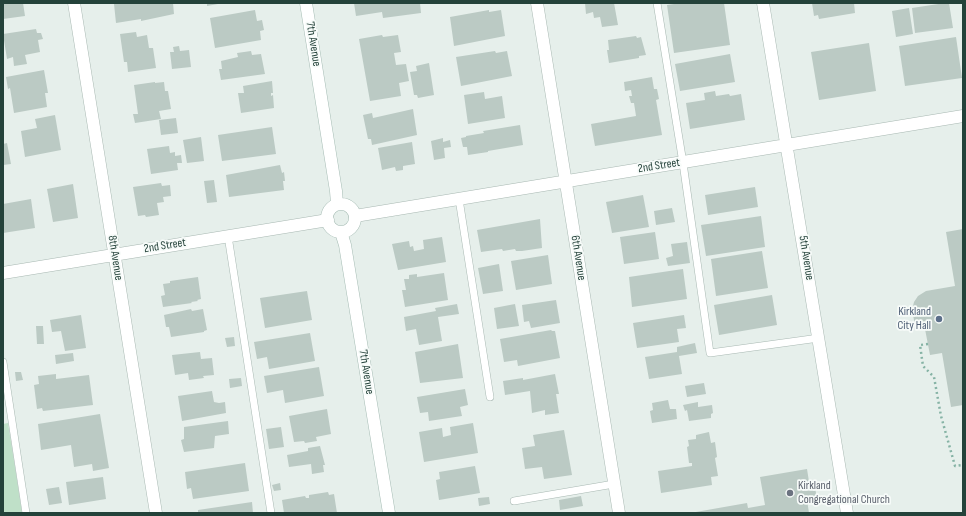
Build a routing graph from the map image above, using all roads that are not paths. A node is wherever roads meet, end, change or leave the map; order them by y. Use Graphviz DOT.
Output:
graph roads {
  1 [pos="74,3"];
  2 [pos="306,3"];
  3 [pos="537,3"];
  4 [pos="657,3"];
  5 [pos="764,3"];
  6 [pos="963,116"];
  7 [pos="788,145"];
  8 [pos="683,163"];
  9 [pos="565,180"];
  10 [pos="459,199"];
  11 [pos="337,204"];
  12 [pos="354,216"];
  13 [pos="328,220"];
  14 [pos="341,232"];
  15 [pos="228,236"];
  16 [pos="114,255"];
  17 [pos="3,273"];
  18 [pos="819,338"];
  19 [pos="3,362"];
  20 [pos="490,397"];
  21 [pos="614,484"];
  22 [pos="514,501"];
  23 [pos="26,513"];
  24 [pos="156,513"];
  25 [pos="271,513"];
  26 [pos="389,513"];
  27 [pos="619,513"];
  28 [pos="847,513"];
  1 -- 16 [label="street, 8th Avenue"];
  2 -- 11 [label="street, 7th Avenue"];
  3 -- 9 [label="street, 6th Avenue"];
  4 -- 8 [label="lane"];
  5 -- 7 [label="street, 5th Avenue"];
  6 -- 7 [label="street, 2nd Street"];
  7 -- 8 [label="street, 2nd Street"];
  7 -- 18 [label="street, 5th Avenue"];
  8 -- 9 [label="street, 2nd Street"];
  8 -- 18 [label="lane"];
  9 -- 10 [label="street, 2nd Street"];
  9 -- 21 [label="street, 6th Avenue"];
  10 -- 12 [label="street, 2nd Street"];
  10 -- 20 [label="lane"];
  11 -- 12 [label="street"];
  11 -- 13 [label="street"];
  12 -- 14 [label="street"];
  13 -- 14 [label="street"];
  13 -- 15 [label="street, 2nd Street"];
  14 -- 26 [label="street, 7th Avenue"];
  15 -- 16 [label="street, 2nd Street"];
  15 -- 25 [label="lane"];
  16 -- 17 [label="street, 2nd Street"];
  16 -- 24 [label="street, 8th Avenue"];
  18 -- 28 [label="street, 5th Avenue"];
  19 -- 23 [label="lane"];
  21 -- 22 [label="lane"];
  21 -- 27 [label="street, 6th Avenue"];
}
